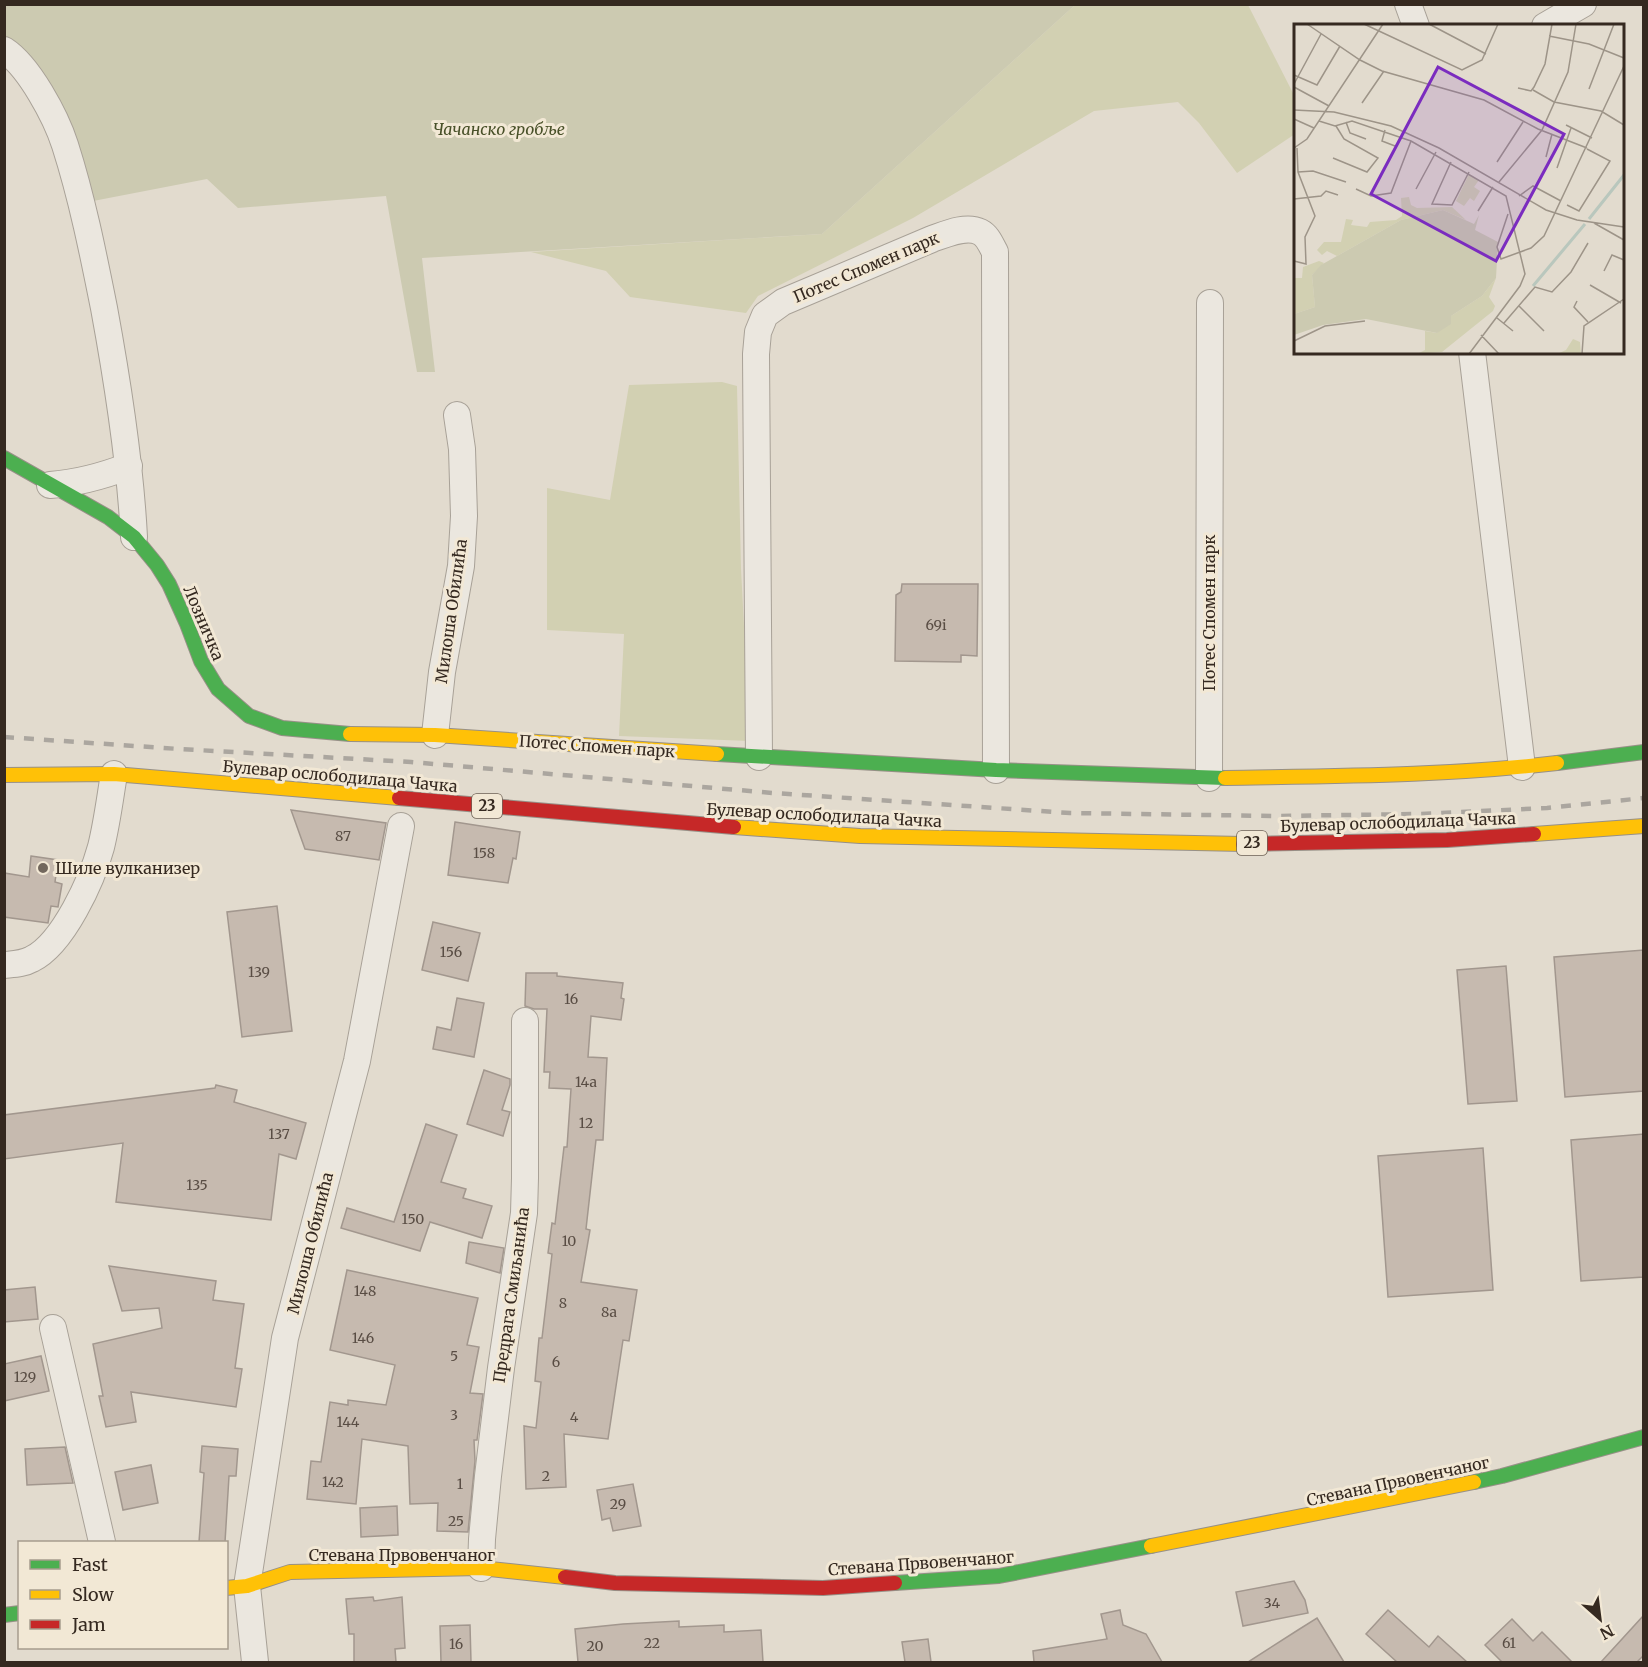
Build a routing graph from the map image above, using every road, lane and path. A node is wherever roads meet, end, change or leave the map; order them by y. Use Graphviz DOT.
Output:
graph roads {
  1 [pos="1408,4"];
  2 [pos="1583,4"];
  3 [pos="1415,24"];
  4 [pos="1548,24"];
  5 [pos="4,50"];
  6 [pos="1210,303"];
  7 [pos="1472,354"];
  8 [pos="457,415"];
  9 [pos="4,458"];
  10 [pos="129,466"];
  11 [pos="50,485"];
  12 [pos="134,537"];
  13 [pos="435,735"];
  14 [pos="1644,752"];
  15 [pos="759,757"];
  16 [pos="1522,767"];
  17 [pos="996,770"];
  18 [pos="114,774"];
  19 [pos="4,775"];
  20 [pos="1209,778"];
  21 [pos="400,826"];
  22 [pos="1644,826"];
  23 [pos="4,965"];
  24 [pos="525,1021"];
  25 [pos="53,1329"];
  26 [pos="1644,1437"];
  27 [pos="102,1541"];
  28 [pos="481,1568"];
  29 [pos="237,1587"];
  30 [pos="255,1662"];
  1 -- 3 [label="street"];
  2 -- 4 [label="street"];
  5 -- 10 [label="street"];
  6 -- 20 [label="street, Потес Спомен парк"];
  7 -- 16 [label="street"];
  8 -- 13 [label="street, Милоша Обилића"];
  9 -- 11 [label="street, Лозничка"];
  10 -- 11 [label="street"];
  10 -- 12 [label="street"];
  11 -- 12 [label="street, Лозничка"];
  12 -- 13 [label="street, Лозничка"];
  13 -- 15 [label="street, Потес Спомен парк"];
  14 -- 16 [label="street, Потес Спомен парк"];
  15 -- 17 [label="street, Потес Спомен парк"];
  15 -- 17 [label="street, Потес Спомен парк"];
  16 -- 20 [label="street, Потес Спомен парк"];
  17 -- 20 [label="street, Потес Спомен парк"];
  18 -- 19 [label="street, Булевар ослободилаца Чачка / 23"];
  18 -- 22 [label="street, Булевар ослободилаца Чачка / 23"];
  18 -- 23 [label="street"];
  21 -- 29 [label="street, Милоша Обилића"];
  24 -- 28 [label="street, Предрага Смиљанића"];
  25 -- 27 [label="street"];
  26 -- 28 [label="street, Стевана Првовенчаног"];
  28 -- 29 [label="street, Стевана Првовенчаног"];
  29 -- 30 [label="street, Милоша Обилића"];
}
